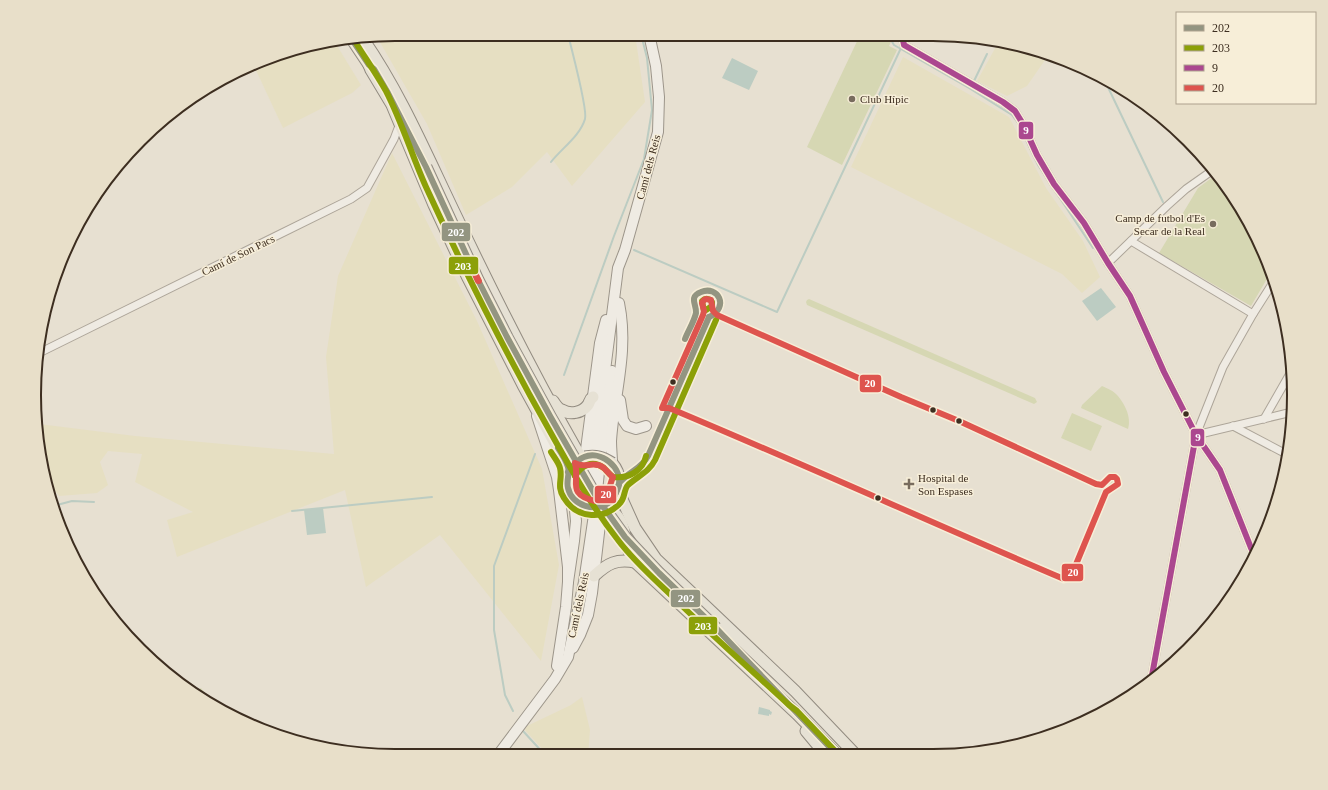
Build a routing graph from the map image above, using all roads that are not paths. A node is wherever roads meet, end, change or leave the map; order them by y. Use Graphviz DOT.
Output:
graph roads {
  1 [pos="651,41"];
  2 [pos="903,41"];
  3 [pos="365,43"];
  4 [pos="355,44"];
  5 [pos="369,65"];
  6 [pos="393,88"];
  7 [pos="400,123"];
  8 [pos="426,167"];
  9 [pos="1209,173"];
  10 [pos="1131,241"];
  11 [pos="1108,263"];
  12 [pos="1270,287"];
  13 [pos="616,300"];
  14 [pos="1253,314"];
  15 [pos="44,351"];
  16 [pos="536,377"];
  17 [pos="1286,380"];
  18 [pos="618,386"];
  19 [pos="592,397"];
  20 [pos="534,403"];
  21 [pos="1286,413"];
  22 [pos="1264,419"];
  23 [pos="646,426"];
  24 [pos="1233,426"];
  25 [pos="1196,435"];
  26 [pos="599,450"];
  27 [pos="1282,452"];
  28 [pos="590,460"];
  29 [pos="612,463"];
  30 [pos="568,472"];
  31 [pos="619,488"];
  32 [pos="574,500"];
  33 [pos="598,504"];
  34 [pos="1251,550"];
  35 [pos="635,562"];
  36 [pos="594,576"];
  37 [pos="568,582"];
  38 [pos="738,638"];
  39 [pos="568,657"];
  40 [pos="557,666"];
  41 [pos="1152,673"];
  42 [pos="547,689"];
  43 [pos="773,692"];
  44 [pos="799,709"];
  45 [pos="502,749"];
  46 [pos="820,749"];
  47 [pos="831,749"];
  48 [pos="843,749"];
  49 [pos="850,749"];
  1 -- 13 [label="street, Camí dels Reis"];
  2 -- 11 [label="street"];
  3 -- 6 [label="main road"];
  4 -- 5 [label="main road"];
  5 -- 7 [label="main road"];
  5 -- 8 [label="main road"];
  6 -- 8 [label="main road"];
  6 -- 16 [label="main road"];
  7 -- 15 [label="street, Camí de Son Pacs"];
  7 -- 20 [label="main road"];
  8 -- 44 [label="main road, bridge"];
  9 -- 10 [label="street"];
  10 -- 11 [label="street"];
  10 -- 14 [label="street"];
  11 -- 25 [label="street"];
  12 -- 14 [label="street"];
  13 -- 18 [label="street"];
  13 -- 19 [label="street"];
  13 -- 26 [label="street, Camí dels Reis"];
  14 -- 25 [label="street"];
  16 -- 19 [label="main road"];
  16 -- 28 [label="main road"];
  17 -- 22 [label="street"];
  18 -- 23 [label="street"];
  18 -- 29 [label="street"];
  19 -- 28 [label="street"];
  20 -- 30 [label="main road"];
  20 -- 37 [label="street"];
  21 -- 22 [label="street"];
  22 -- 24 [label="street"];
  24 -- 25 [label="street"];
  24 -- 27 [label="street"];
  25 -- 34 [label="street"];
  25 -- 41 [label="street"];
  28 -- 29 [label="main road, bridge"];
  28 -- 30 [label="main road"];
  28 -- 33 [label="street"];
  29 -- 31 [label="main road"];
  30 -- 32 [label="main road"];
  31 -- 33 [label="main road"];
  31 -- 38 [label="main road"];
  32 -- 33 [label="main road, bridge"];
  32 -- 37 [label="street"];
  33 -- 35 [label="main road"];
  33 -- 36 [label="street"];
  35 -- 36 [label="main road"];
  35 -- 43 [label="main road"];
  36 -- 39 [label="street"];
  37 -- 40 [label="street"];
  38 -- 44 [label="main road"];
  38 -- 49 [label="main road"];
  39 -- 40 [label="street, Camí dels Reis"];
  39 -- 42 [label="street, Camí dels Reis"];
  40 -- 42 [label="street, Camí dels Reis"];
  42 -- 45 [label="street, Camí dels Reis"];
  43 -- 44 [label="main road"];
  43 -- 46 [label="main road"];
  44 -- 47 [label="main road"];
  44 -- 48 [label="main road"];
}
